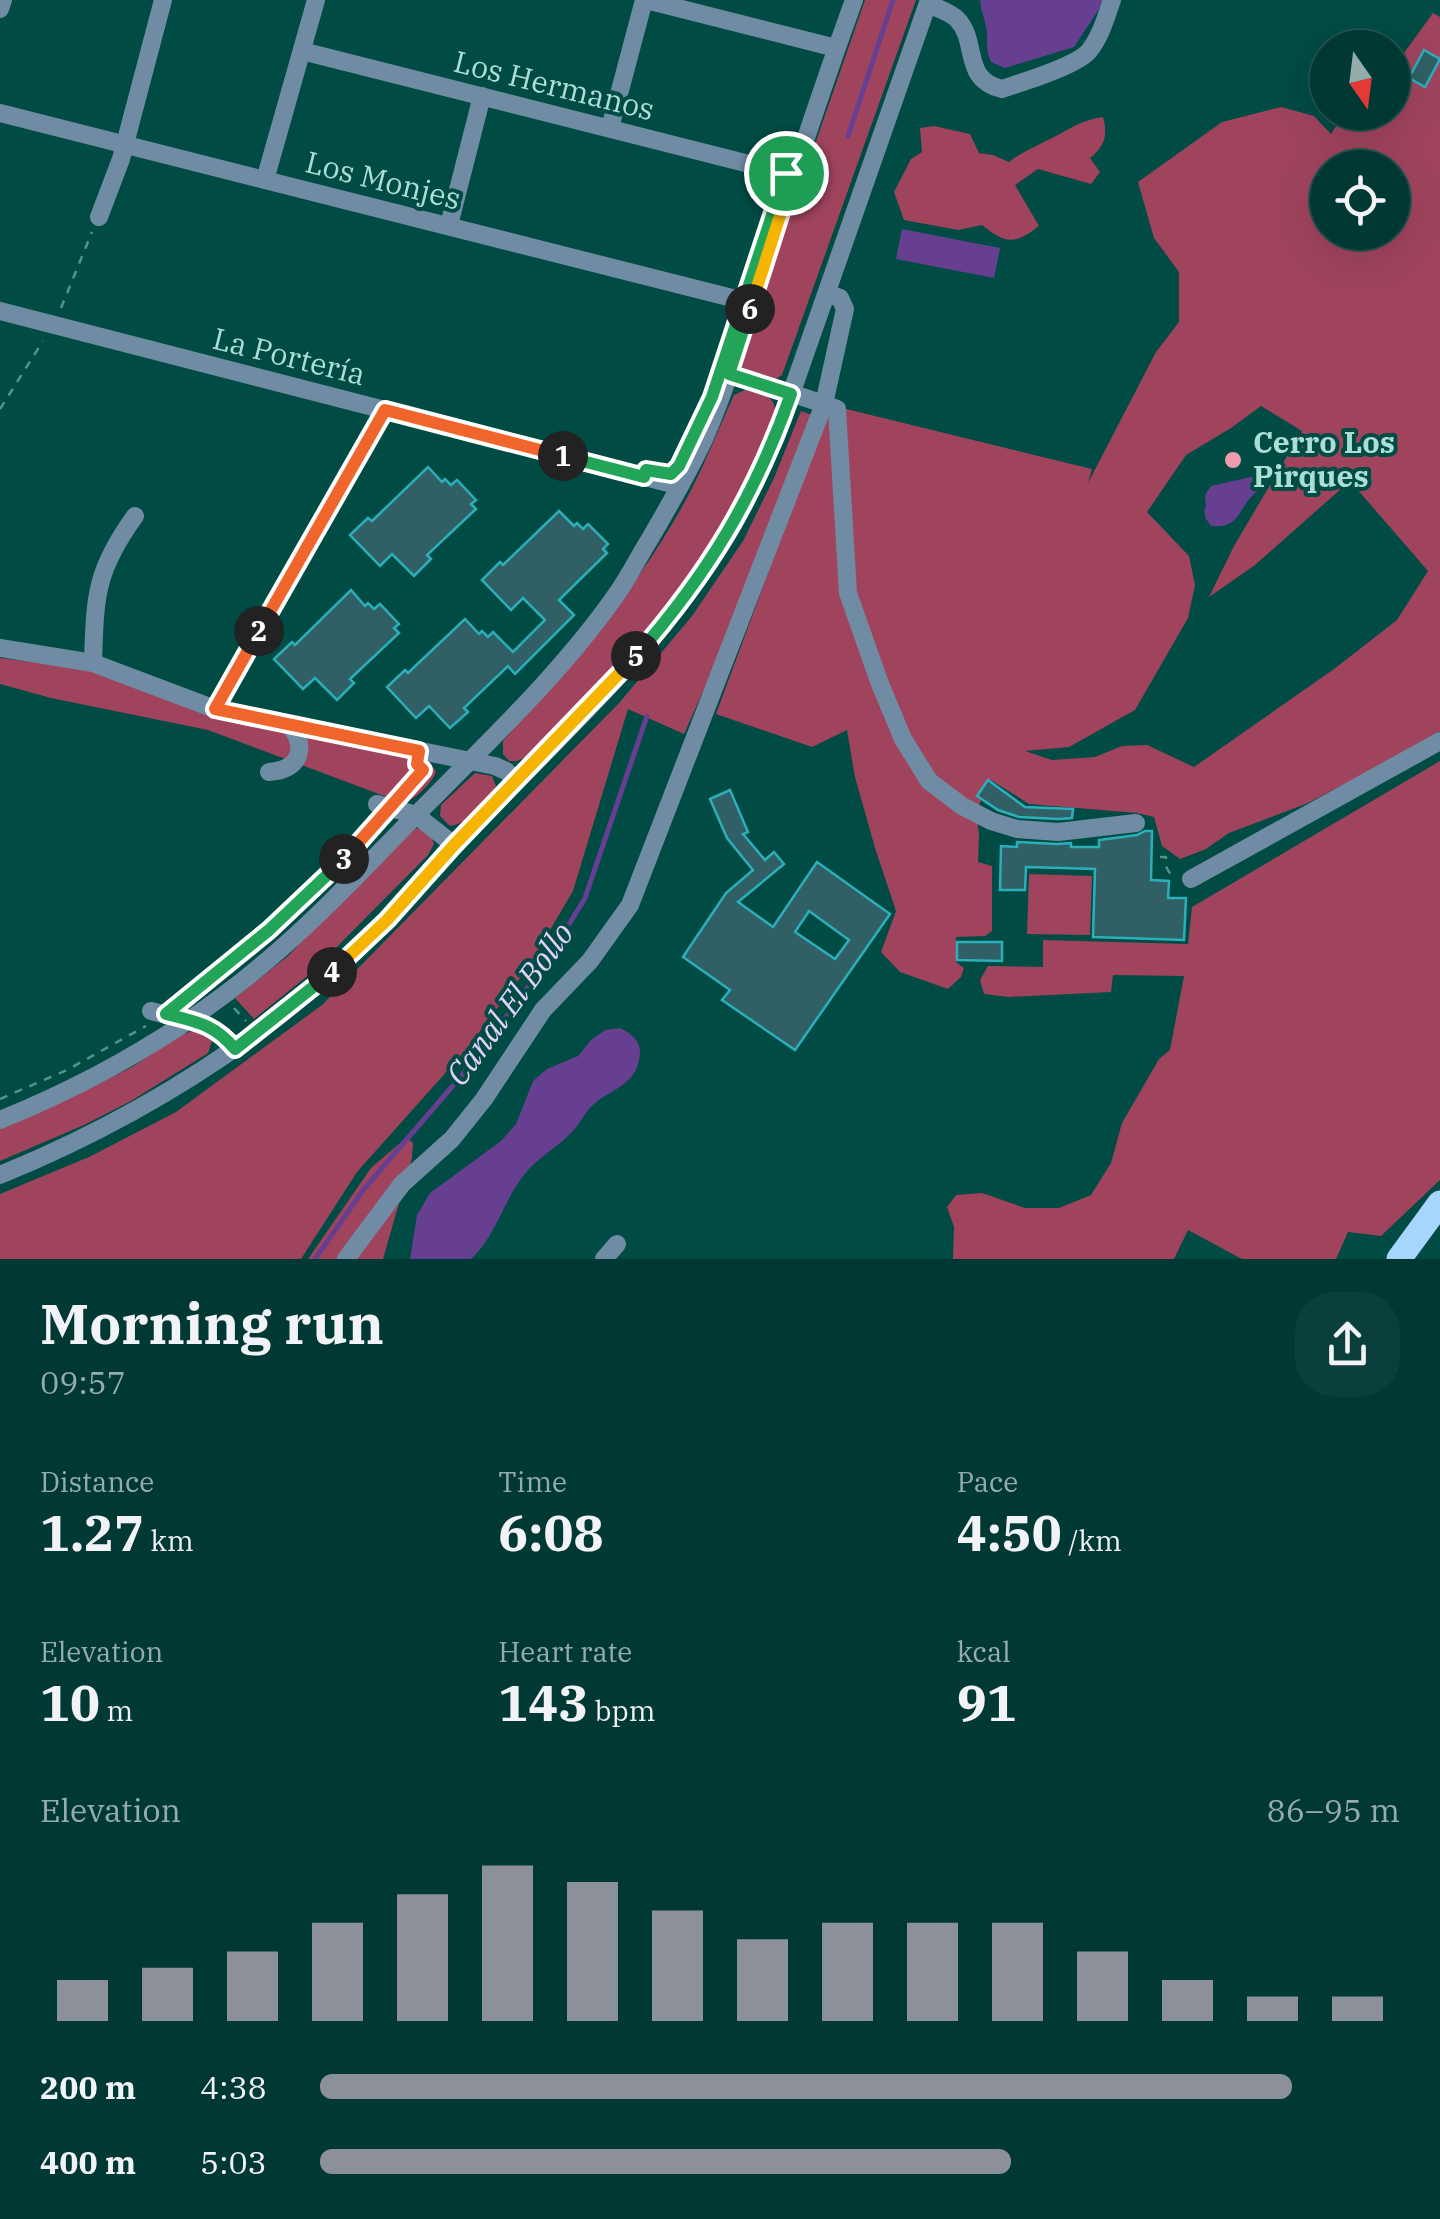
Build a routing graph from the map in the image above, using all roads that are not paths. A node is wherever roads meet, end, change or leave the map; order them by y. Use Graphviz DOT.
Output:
graph roads {
  1 [pos="2,0"];
  2 [pos="163,0"];
  3 [pos="316,0"];
  4 [pos="645,0"];
  5 [pos="854,0"];
  6 [pos="1112,0"];
  7 [pos="929,2"];
  8 [pos="0,9"];
  9 [pos="836,48"];
  10 [pos="302,51"];
  11 [pos="482,96"];
  12 [pos="0,113"];
  13 [pos="610,128"];
  14 [pos="125,145"];
  15 [pos="793,175"];
  16 [pos="266,180"];
  17 [pos="99,217"];
  18 [pos="448,225"];
  19 [pos="827,293"];
  20 [pos="752,303"];
  21 [pos="0,311"];
  22 [pos="729,374"];
  23 [pos="791,394"];
  24 [pos="824,404"];
  25 [pos="385,410"];
  26 [pos="680,486"];
  27 [pos="135,516"];
  28 [pos="0,648"];
  29 [pos="93,663"];
  30 [pos="215,709"];
  31 [pos="290,725"];
  32 [pos="1440,741"];
  33 [pos="470,760"];
  34 [pos="269,772"];
  35 [pos="517,780"];
  36 [pos="384,806"];
  37 [pos="416,815"];
  38 [pos="1136,823"];
  39 [pos="454,845"];
  40 [pos="1191,879"];
  41 [pos="159,1012"];
  42 [pos="188,1020"];
  43 [pos="235,1049"];
  44 [pos="0,1120"];
  45 [pos="0,1175"];
  46 [pos="1440,1203"];
  47 [pos="617,1244"];
  48 [pos="346,1259"];
  49 [pos="604,1259"];
  50 [pos="1399,1259"];
  1 -- 8 [label="street"];
  2 -- 14 [label="street"];
  3 -- 10 [label="street"];
  4 -- 9 [label="street"];
  4 -- 13 [label="street"];
  5 -- 9 [label="street"];
  6 -- 7 [label="street"];
  7 -- 19 [label="street"];
  9 -- 15 [label="street"];
  10 -- 11 [label="street, Los Hermanos"];
  10 -- 16 [label="street"];
  11 -- 13 [label="street, Los Hermanos"];
  11 -- 18 [label="street"];
  12 -- 14 [label="street, Los Monjes"];
  13 -- 15 [label="street, Los Hermanos"];
  14 -- 16 [label="street, Los Monjes"];
  14 -- 17 [label="street"];
  15 -- 20 [label="street"];
  16 -- 18 [label="street, Los Monjes"];
  18 -- 20 [label="street, Los Monjes"];
  19 -- 23 [label="street"];
  19 -- 24 [label="street"];
  20 -- 22 [label="street"];
  21 -- 25 [label="street, La Portería"];
  22 -- 23 [label="street"];
  22 -- 26 [label="street"];
  23 -- 24 [label="street"];
  23 -- 35 [label="street"];
  24 -- 38 [label="street"];
  24 -- 48 [label="street"];
  25 -- 26 [label="street, La Portería"];
  25 -- 30 [label="street"];
  26 -- 33 [label="street"];
  27 -- 29 [label="street"];
  28 -- 29 [label="street"];
  29 -- 30 [label="street"];
  30 -- 31 [label="street"];
  31 -- 33 [label="street"];
  31 -- 34 [label="street"];
  32 -- 40 [label="street"];
  33 -- 35 [label="street"];
  33 -- 37 [label="street"];
  35 -- 39 [label="street"];
  36 -- 37 [label="street"];
  37 -- 39 [label="street"];
  37 -- 42 [label="street"];
  39 -- 43 [label="street"];
  41 -- 42 [label="street"];
  42 -- 43 [label="street"];
  42 -- 44 [label="street"];
  43 -- 45 [label="street"];
  46 -- 50 [label="main road"];
  47 -- 49 [label="street"];
}
